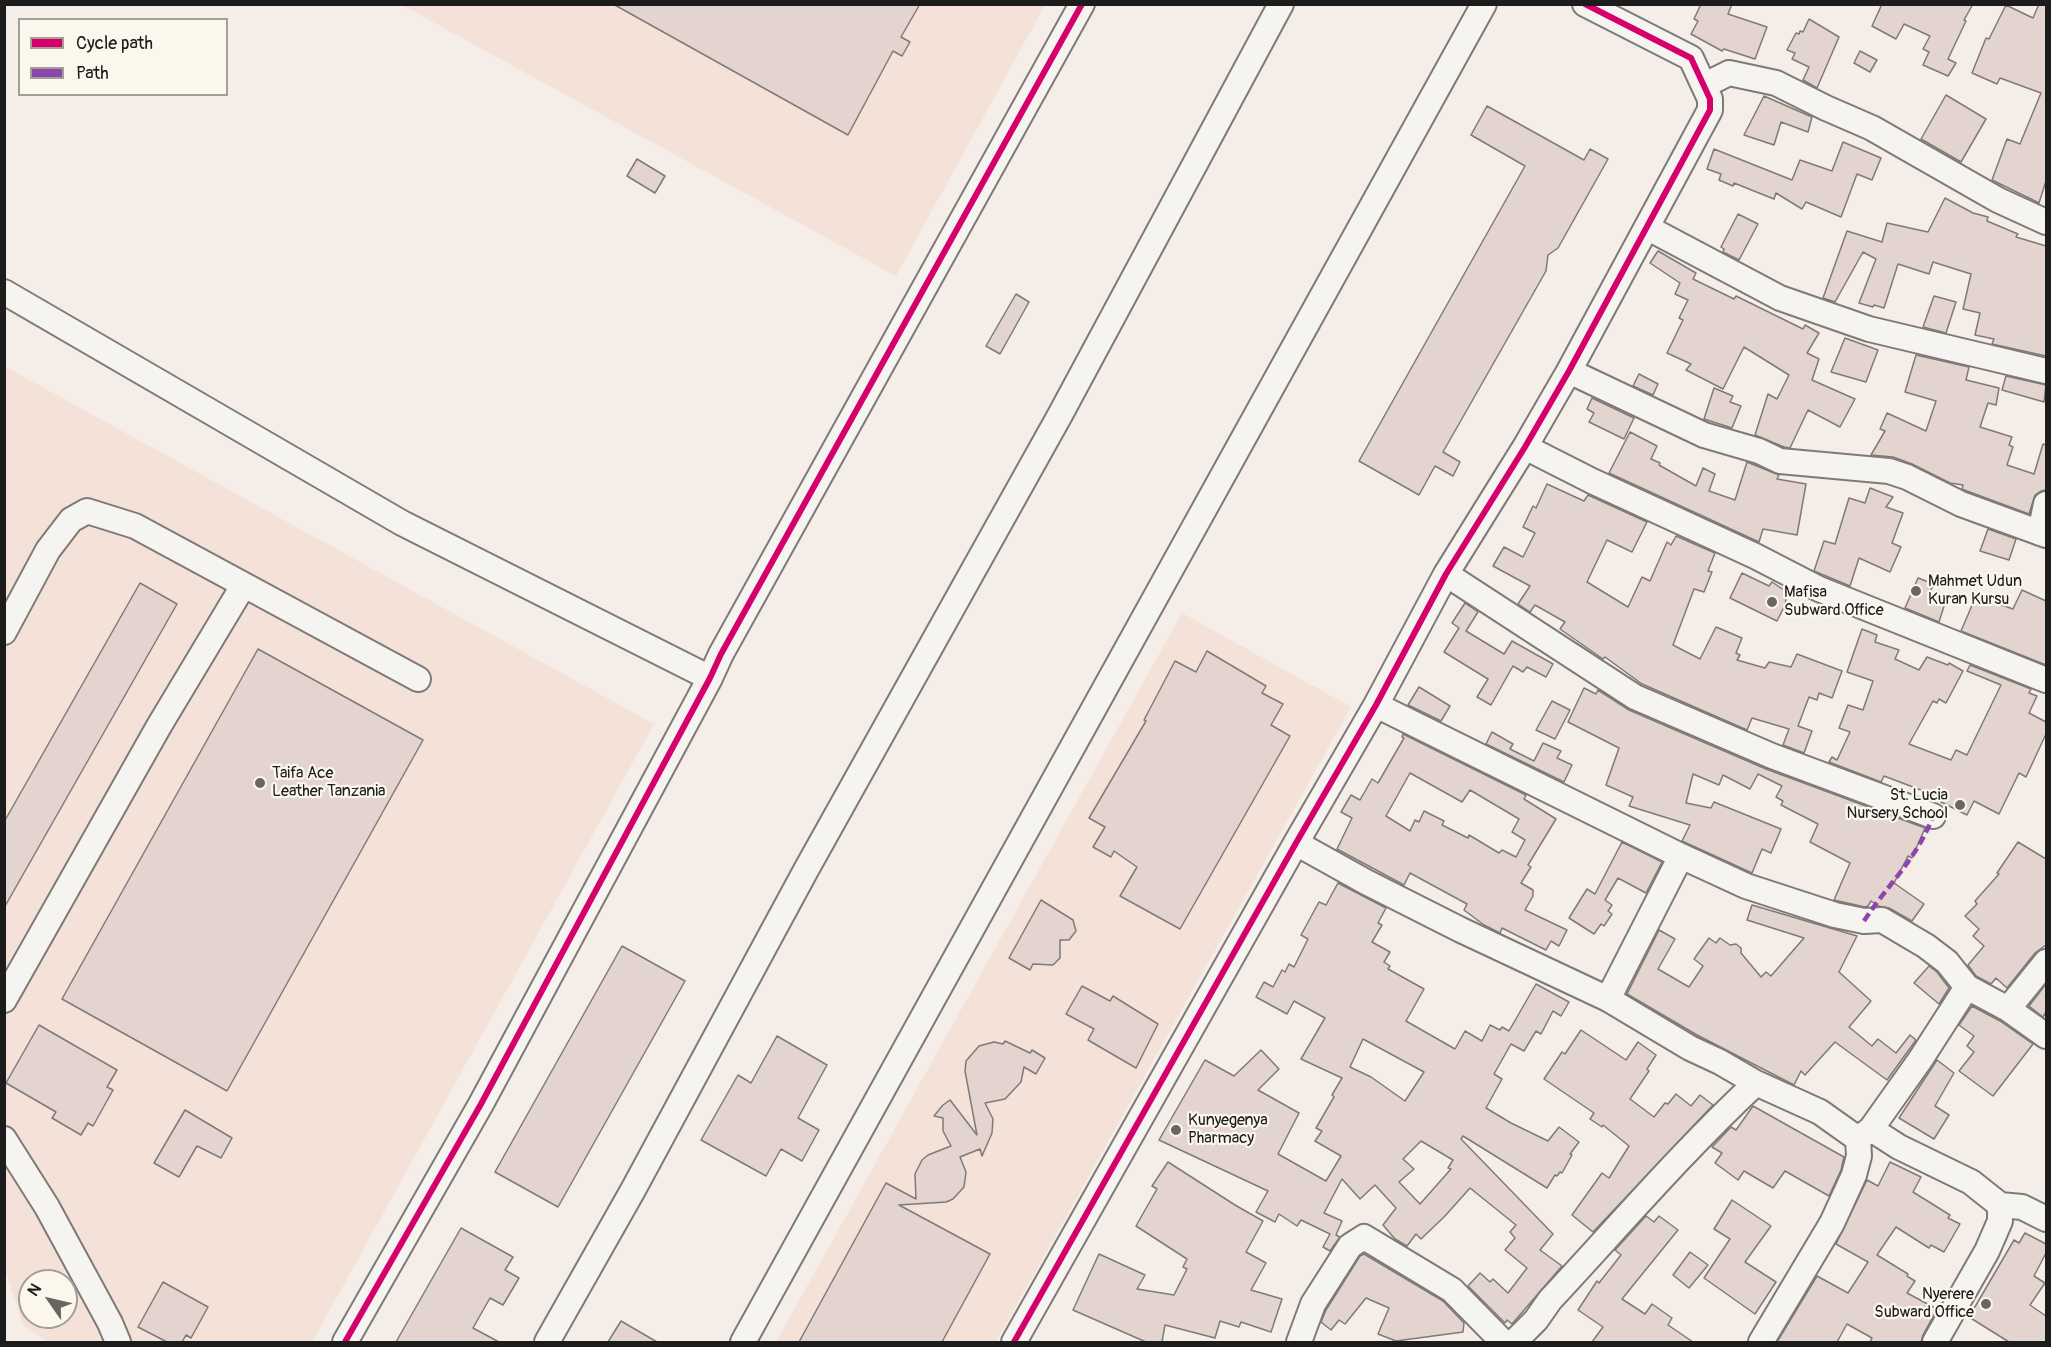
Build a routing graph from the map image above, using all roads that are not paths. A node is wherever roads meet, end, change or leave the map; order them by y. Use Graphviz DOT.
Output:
graph roads {
  1 [pos="1083,4"];
  2 [pos="1281,4"];
  3 [pos="1484,4"];
  4 [pos="1585,4"];
  5 [pos="1705,85"];
  6 [pos="2046,222"];
  7 [pos="1648,228"];
  8 [pos="4,292"];
  9 [pos="1569,371"];
  10 [pos="2046,371"];
  11 [pos="1526,447"];
  12 [pos="2046,504"];
  13 [pos="2043,534"];
  14 [pos="1446,574"];
  15 [pos="243,586"];
  16 [pos="4,632"];
  17 [pos="710,678"];
  18 [pos="418,679"];
  19 [pos="2046,680"];
  20 [pos="1376,705"];
  21 [pos="1933,816"];
  22 [pos="1296,843"];
  23 [pos="1681,856"];
  24 [pos="2046,962"];
  25 [pos="1967,987"];
  26 [pos="1608,999"];
  27 [pos="4,1000"];
  28 [pos="2008,1009"];
  29 [pos="2046,1036"];
  30 [pos="1756,1083"];
  31 [pos="1864,1134"];
  32 [pos="4,1139"];
  33 [pos="2000,1205"];
  34 [pos="2046,1219"];
  35 [pos="118,1342"];
  36 [pos="345,1342"];
  37 [pos="547,1342"];
  38 [pos="743,1342"];
  39 [pos="1014,1342"];
  40 [pos="1299,1342"];
  41 [pos="1503,1342"];
  42 [pos="1514,1342"];
  43 [pos="1761,1342"];
  44 [pos="1935,1342"];
  1 -- 17 [label="street"];
  2 -- 37 [label="street"];
  3 -- 38 [label="street"];
  4 -- 5 [label="street"];
  5 -- 6 [label="street"];
  5 -- 7 [label="street"];
  7 -- 9 [label="street"];
  7 -- 10 [label="street"];
  8 -- 17 [label="street"];
  9 -- 11 [label="street"];
  9 -- 13 [label="street"];
  11 -- 14 [label="street"];
  11 -- 19 [label="street"];
  12 -- 13 [label="street"];
  14 -- 20 [label="street"];
  14 -- 21 [label="street"];
  15 -- 16 [label="street"];
  15 -- 18 [label="street"];
  15 -- 27 [label="street"];
  17 -- 36 [label="street"];
  20 -- 22 [label="street"];
  20 -- 23 [label="street"];
  22 -- 26 [label="street"];
  22 -- 39 [label="street"];
  23 -- 25 [label="street"];
  23 -- 26 [label="street"];
  24 -- 28 [label="street"];
  25 -- 28 [label="street"];
  25 -- 31 [label="street"];
  26 -- 30 [label="street"];
  28 -- 29 [label="street"];
  30 -- 31 [label="street"];
  30 -- 42 [label="street"];
  31 -- 33 [label="street"];
  31 -- 43 [label="street"];
  32 -- 35 [label="street"];
  33 -- 34 [label="street"];
  33 -- 44 [label="street"];
  40 -- 41 [label="street"];
}
